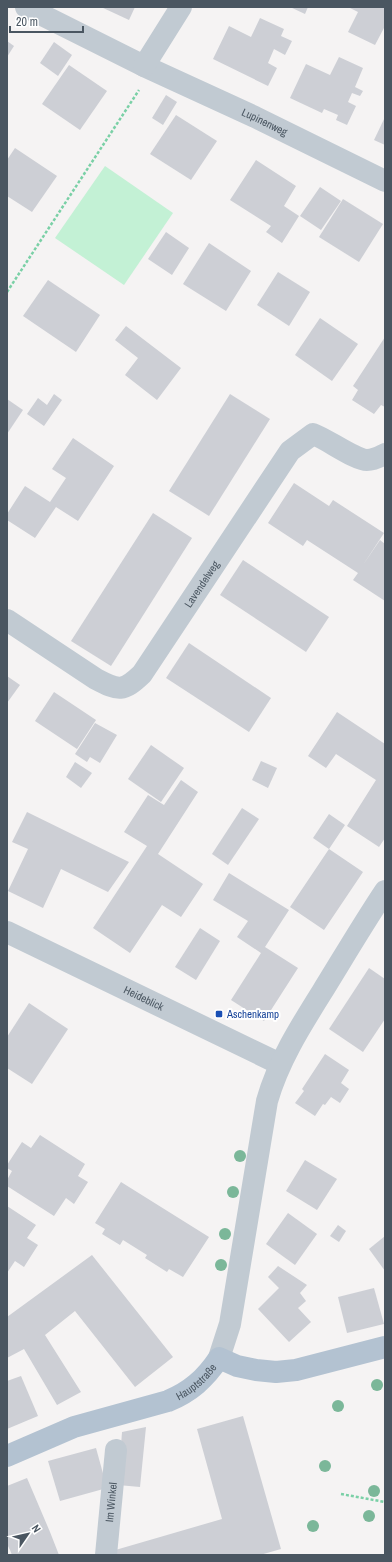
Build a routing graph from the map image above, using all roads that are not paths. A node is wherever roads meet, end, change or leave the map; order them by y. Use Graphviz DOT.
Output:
graph roads {
  1 [pos="26,7"];
  2 [pos="180,7"];
  3 [pos="148,68"];
  4 [pos="385,181"];
  5 [pos="385,454"];
  6 [pos="7,620"];
  7 [pos="385,891"];
  8 [pos="7,932"];
  9 [pos="280,1064"];
  10 [pos="385,1347"];
  11 [pos="219,1358"];
  12 [pos="116,1450"];
  13 [pos="7,1456"];
  14 [pos="106,1555"];
  1 -- 3 [label="street, Lupinenweg"];
  2 -- 3 [label="street"];
  3 -- 4 [label="street, Lupinenweg"];
  5 -- 6 [label="street, Lavendelweg"];
  7 -- 9 [label="street"];
  8 -- 9 [label="street, Heideblick"];
  9 -- 11 [label="street"];
  10 -- 11 [label="main road, Hauptstraße"];
  11 -- 13 [label="main road, Hauptstraße"];
  12 -- 14 [label="street, Im Winkel"];
}
